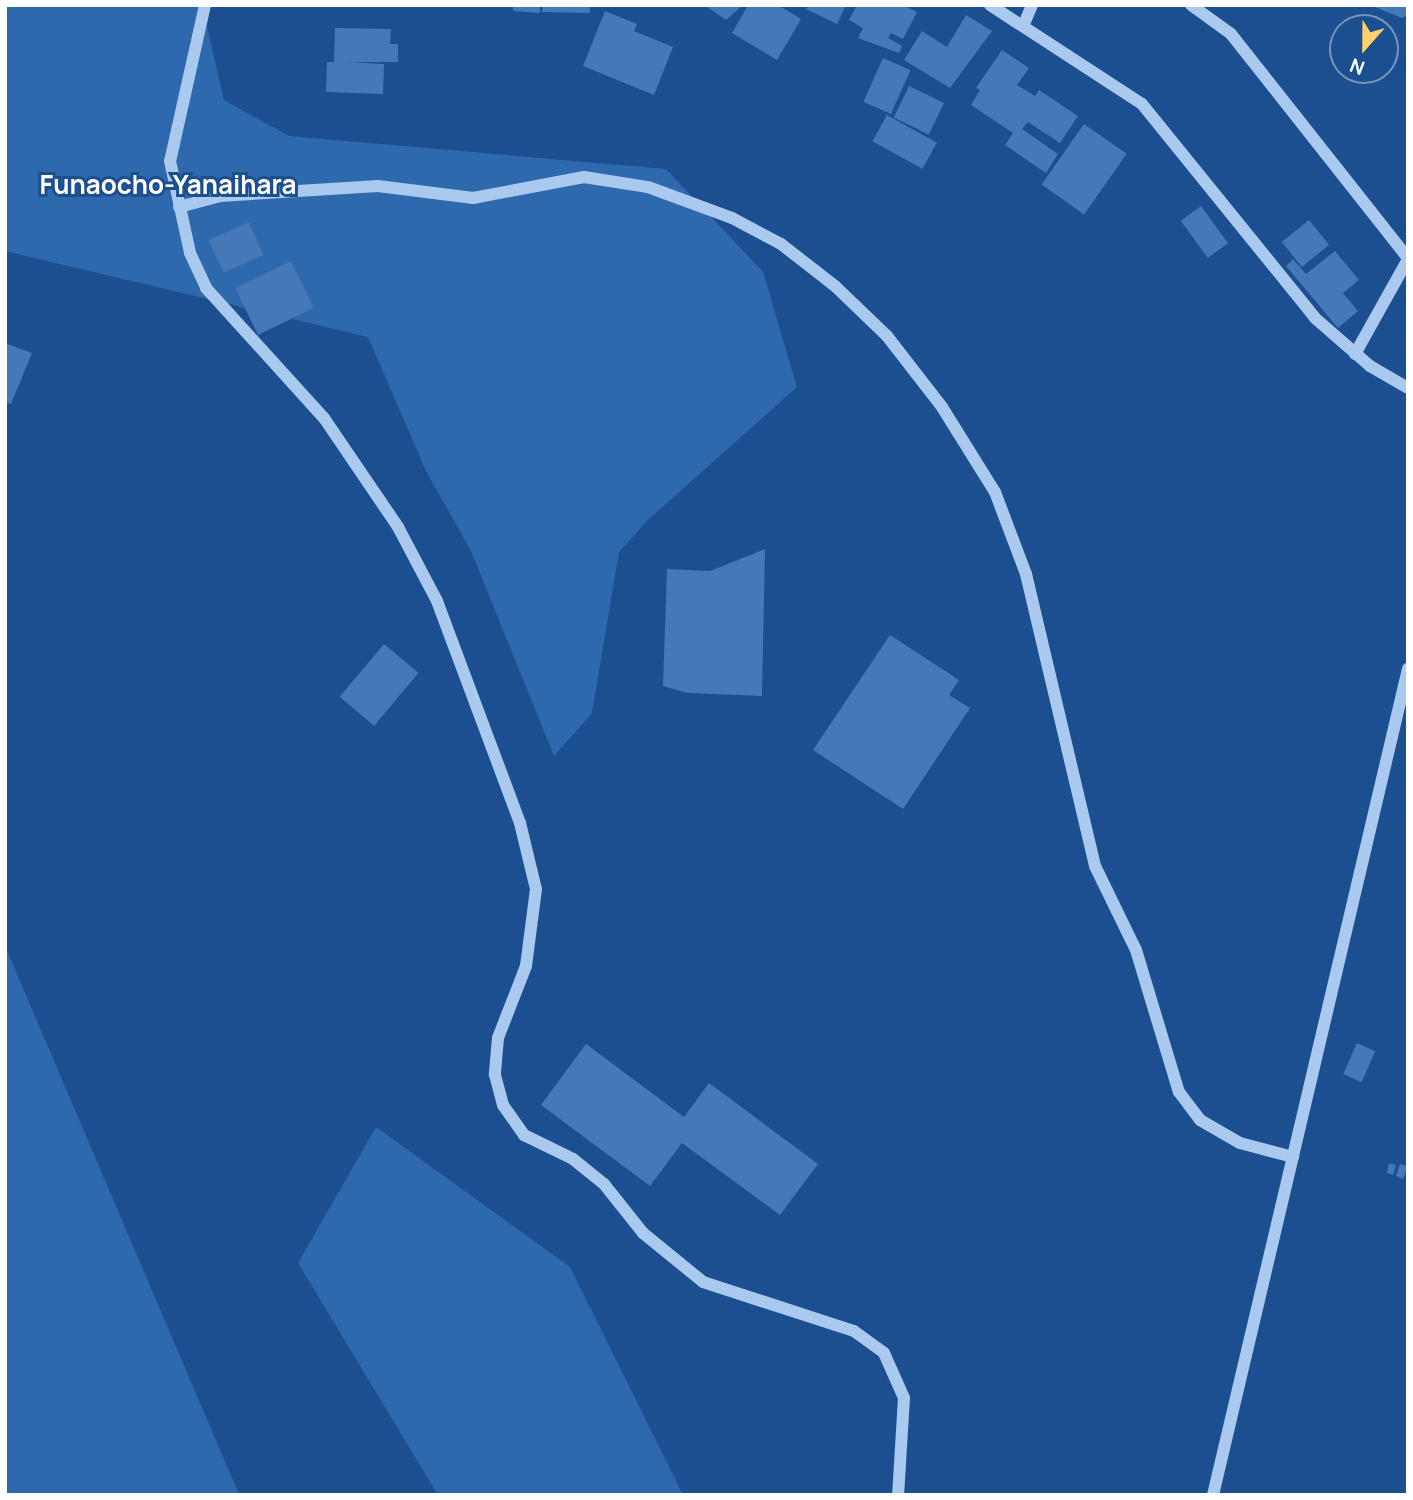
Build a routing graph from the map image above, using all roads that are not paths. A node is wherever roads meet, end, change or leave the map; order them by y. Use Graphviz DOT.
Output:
graph roads {
  1 [pos="205,5"];
  2 [pos="990,5"];
  3 [pos="1032,5"];
  4 [pos="1191,5"];
  5 [pos="1024,24"];
  6 [pos="179,207"];
  7 [pos="1408,259"];
  8 [pos="1355,354"];
  9 [pos="1408,388"];
  10 [pos="1408,669"];
  11 [pos="1293,1157"];
  12 [pos="898,1495"];
  13 [pos="1213,1495"];
  1 -- 6 [label="street"];
  2 -- 5 [label="street"];
  3 -- 5 [label="street"];
  4 -- 7 [label="street"];
  5 -- 8 [label="street"];
  6 -- 11 [label="street"];
  6 -- 12 [label="street"];
  7 -- 8 [label="street"];
  8 -- 9 [label="street"];
  10 -- 11 [label="street"];
  11 -- 13 [label="street"];
}
